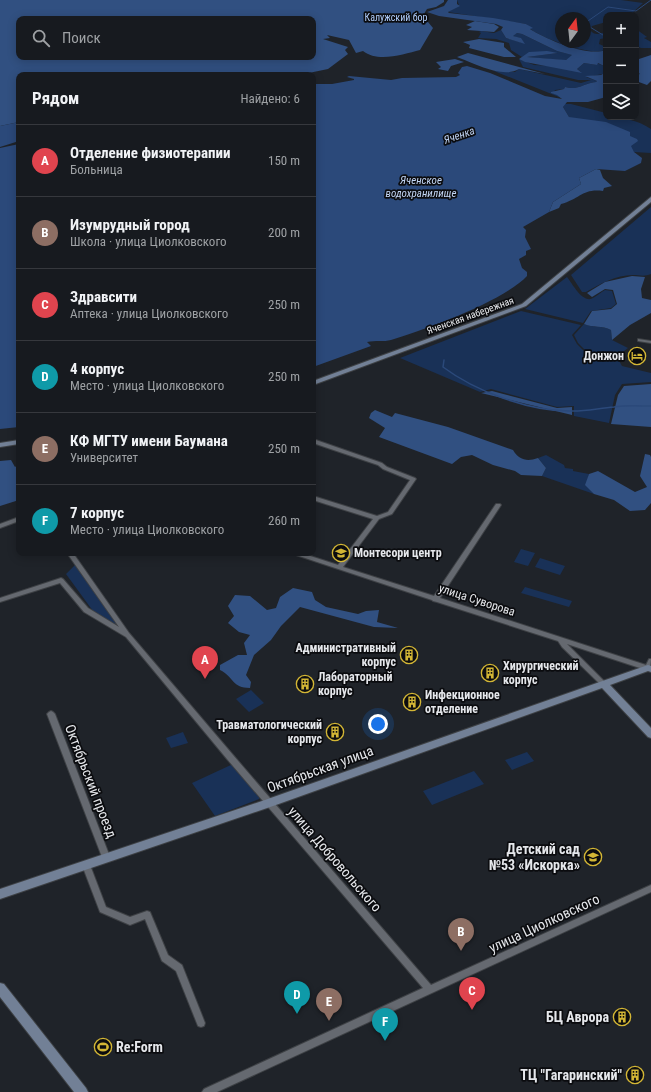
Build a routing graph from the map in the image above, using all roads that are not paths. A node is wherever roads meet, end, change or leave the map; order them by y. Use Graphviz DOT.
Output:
graph roads {
  1 [pos="651,199"];
  2 [pos="640,340"];
  3 [pos="651,342"];
  4 [pos="316,382"];
  5 [pos="16,442"];
  6 [pos="316,442"];
  7 [pos="0,444"];
  8 [pos="316,499"];
  9 [pos="498,504"];
  10 [pos="377,518"];
  11 [pos="16,520"];
  12 [pos="0,526"];
  13 [pos="72,556"];
  14 [pos="304,556"];
  15 [pos="340,568"];
  16 [pos="0,600"];
  17 [pos="435,600"];
  18 [pos="128,635"];
  19 [pos="560,639"];
  20 [pos="650,666"];
  21 [pos="604,684"];
  22 [pos="51,714"];
  23 [pos="651,734"];
  24 [pos="269,803"];
  25 [pos="106,857"];
  26 [pos="86,865"];
  27 [pos="651,888"];
  28 [pos="0,894"];
  29 [pos="0,988"];
  30 [pos="430,990"];
  31 [pos="202,1023"];
  32 [pos="82,1092"];
  33 [pos="207,1092"];
  1 -- 4 [label="street, Яченская набережная"];
  2 -- 3 [label="street"];
  5 -- 7 [label="street"];
  6 -- 10 [label="street"];
  8 -- 10 [label="street"];
  9 -- 17 [label="street"];
  10 -- 15 [label="street"];
  11 -- 12 [label="street"];
  13 -- 18 [label="street, улица Добровольского"];
  14 -- 15 [label="street, улица Суворова"];
  15 -- 17 [label="street, улица Суворова"];
  16 -- 18 [label="street, улица Добровольского"];
  17 -- 19 [label="street, улица Суворова"];
  18 -- 24 [label="street, улица Добровольского"];
  19 -- 20 [label="street, улица Суворова"];
  19 -- 21 [label="street"];
  20 -- 21 [label="street, Октябрьская улица"];
  21 -- 23 [label="street"];
  21 -- 24 [label="street, Октябрьская улица"];
  22 -- 25 [label="street, Октябрьский проезд"];
  24 -- 25 [label="street, Октябрьская улица"];
  24 -- 30 [label="street, улица Добровольского"];
  25 -- 26 [label="street, Октябрьская улица"];
  26 -- 28 [label="street, Октябрьская улица"];
  26 -- 31 [label="street"];
  27 -- 30 [label="street, улица Циолковского"];
  29 -- 32 [label="street"];
  30 -- 33 [label="street, улица Циолковского"];
}
